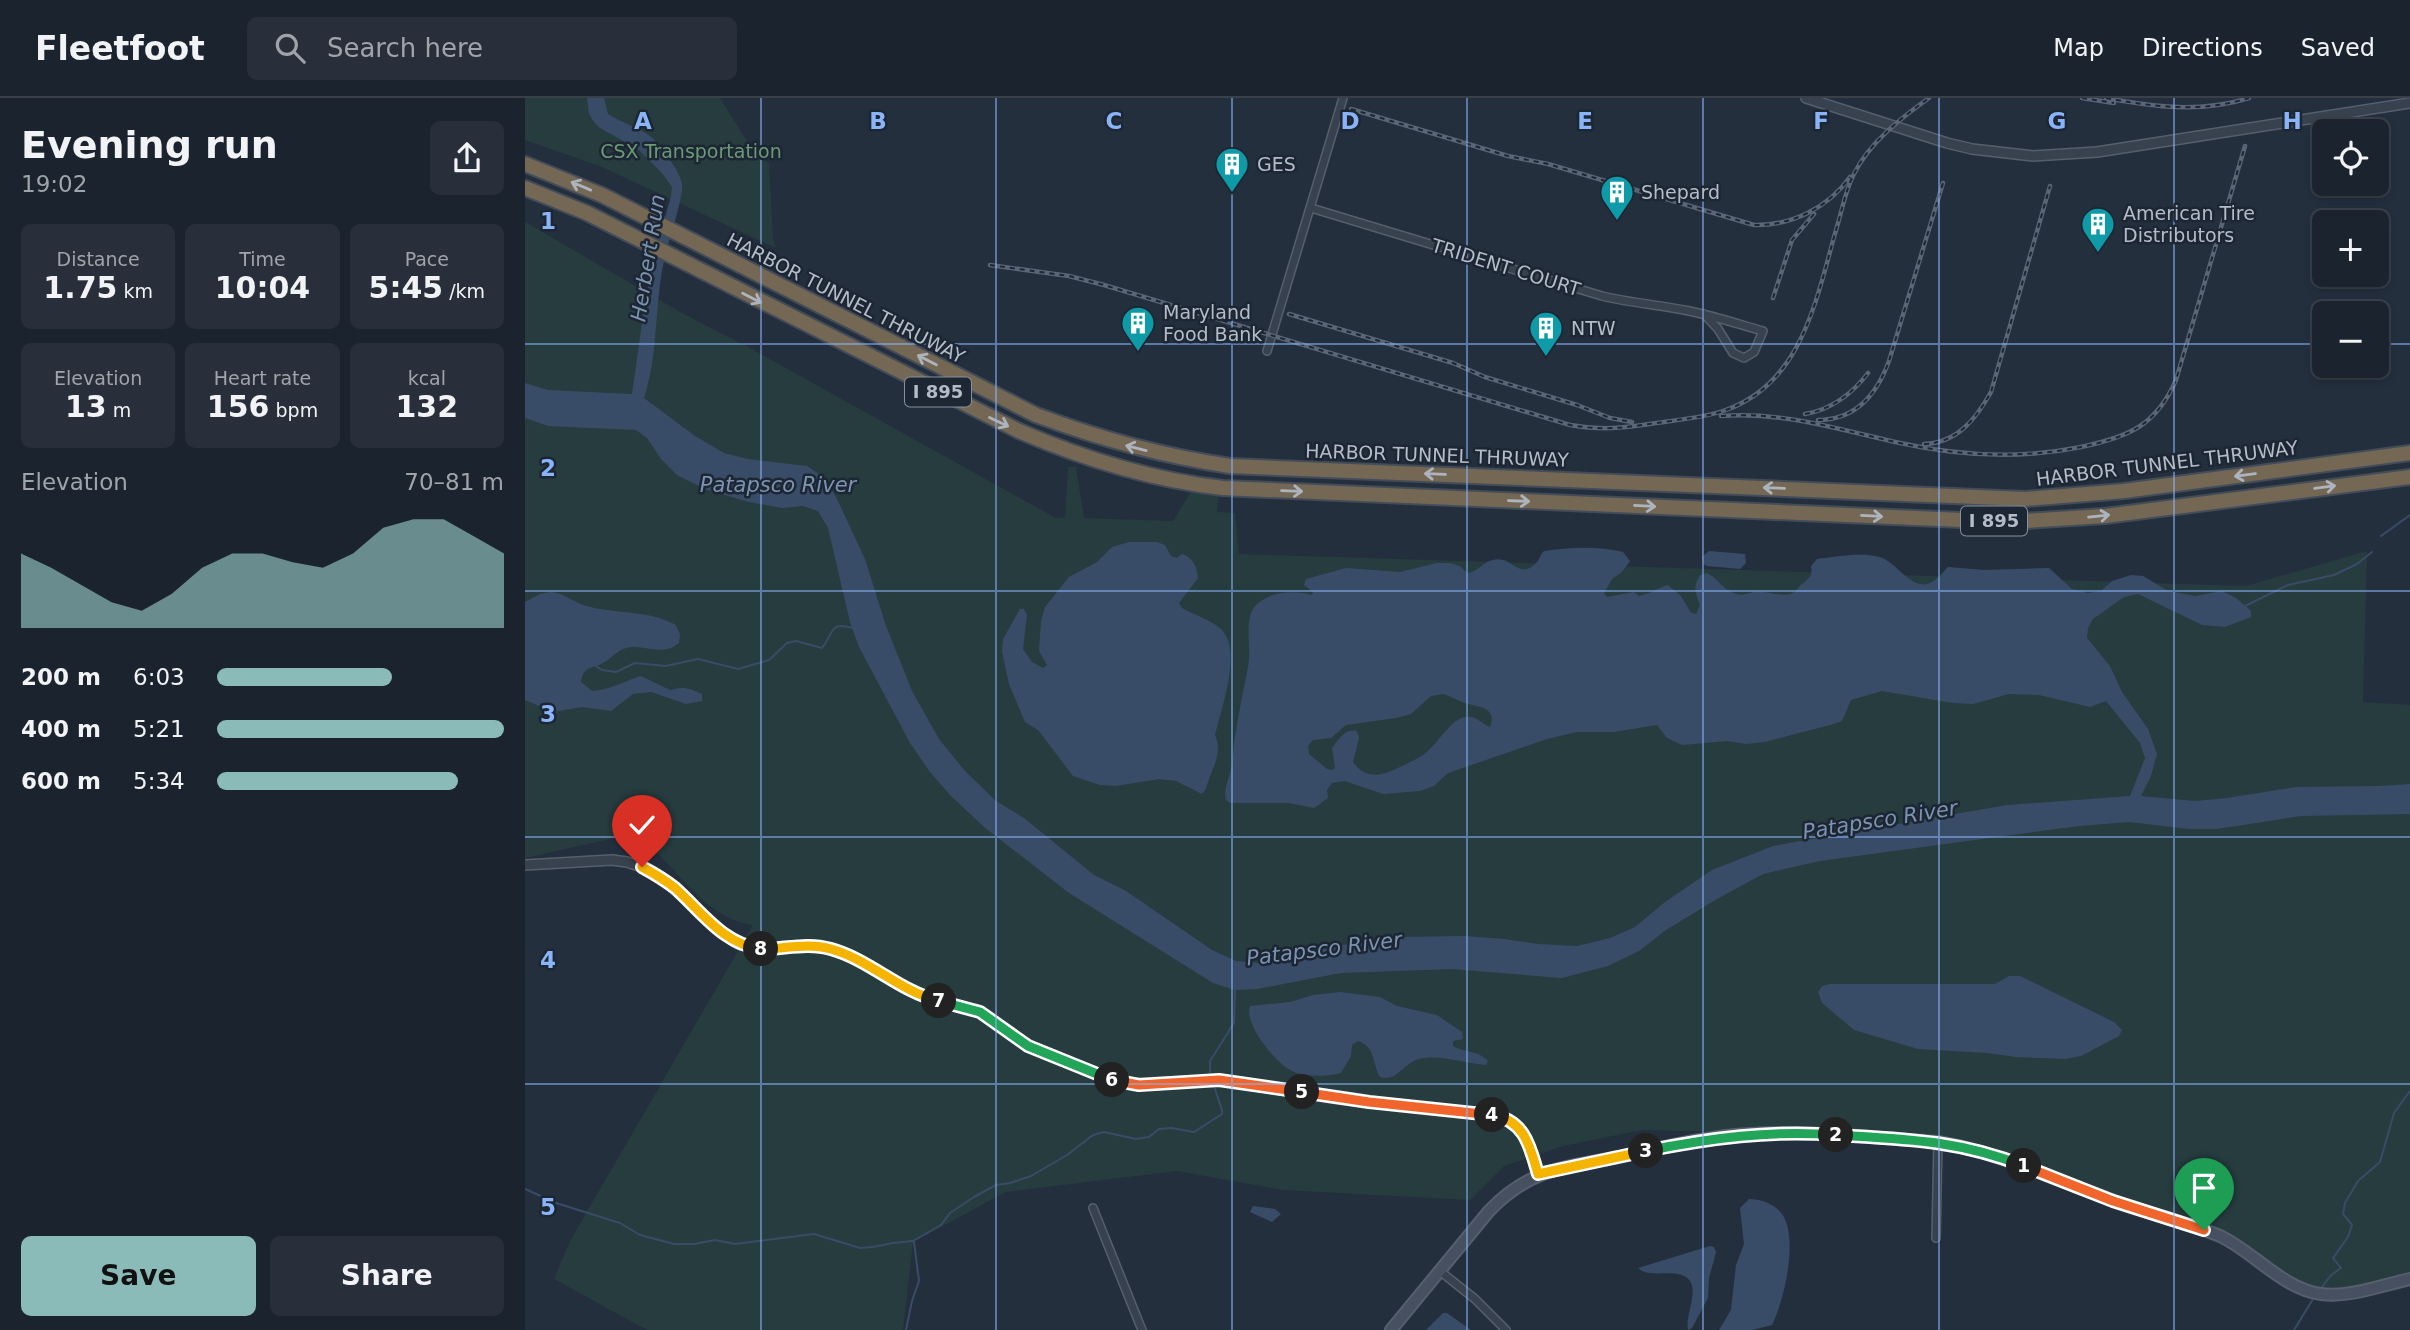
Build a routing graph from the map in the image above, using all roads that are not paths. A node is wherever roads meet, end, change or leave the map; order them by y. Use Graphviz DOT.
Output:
graph roads {
  1 [pos="1343,98"];
  2 [pos="1805,98"];
  3 [pos="2410,103"];
  4 [pos="525,164"];
  5 [pos="525,188"];
  6 [pos="1311,208"];
  7 [pos="1704,314"];
  8 [pos="1267,351"];
  9 [pos="2410,453"];
  10 [pos="2410,477"];
  11 [pos="525,865"];
  12 [pos="1938,1142"];
  13 [pos="1538,1174"];
  14 [pos="1093,1208"];
  15 [pos="1936,1238"];
  16 [pos="1440,1271"];
  17 [pos="2410,1279"];
  18 [pos="1142,1330"];
  19 [pos="1391,1330"];
  20 [pos="1506,1330"];
  1 -- 6 [label="street"];
  2 -- 3 [label="street"];
  9 -- 4 [label="highway, HARBOR TUNNEL THRUWAY / I 895, one-way"];
  5 -- 10 [label="highway, I 895, one-way"];
  6 -- 7 [label="street, TRIDENT COURT"];
  6 -- 8 [label="street"];
  7 -- 7 [label="street, TRIDENT COURT"];
  11 -- 13 [label="street"];
  12 -- 13 [label="main road"];
  12 -- 15 [label="street"];
  12 -- 17 [label="main road"];
  13 -- 16 [label="main road"];
  14 -- 18 [label="street"];
  16 -- 19 [label="main road"];
  16 -- 20 [label="street"];
}
